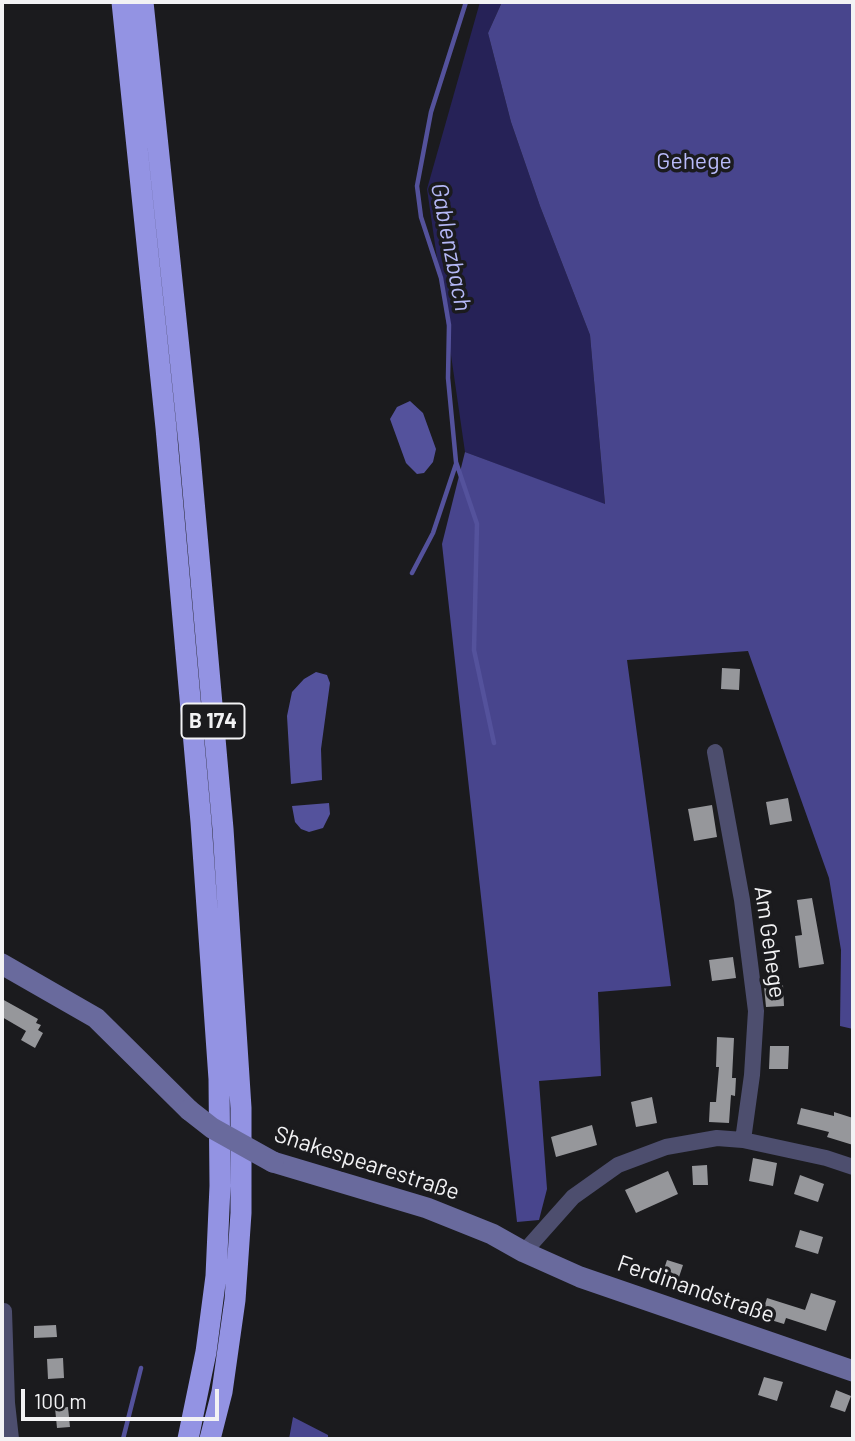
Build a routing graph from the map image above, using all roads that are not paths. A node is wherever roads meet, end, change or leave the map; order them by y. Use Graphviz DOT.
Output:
graph roads {
  1 [pos="122,2"];
  2 [pos="143,2"];
  3 [pos="715,752"];
  4 [pos="2,964"];
  5 [pos="743,1140"];
  6 [pos="853,1167"];
  7 [pos="524,1252"];
  8 [pos="4,1311"];
  9 [pos="853,1371"];
  10 [pos="5,1403"];
  11 [pos="11,1439"];
  12 [pos="188,1439"];
  13 [pos="210,1439"];
  1 -- 12 [label="highway, B 174"];
  2 -- 13 [label="highway, B 174"];
  3 -- 5 [label="street, Am Gehege"];
  4 -- 7 [label="street, Shakespearestraße, bridge"];
  5 -- 6 [label="street"];
  5 -- 7 [label="street"];
  7 -- 9 [label="street, Ferdinandstraße"];
  8 -- 10 [label="street"];
  10 -- 11 [label="street"];
}
